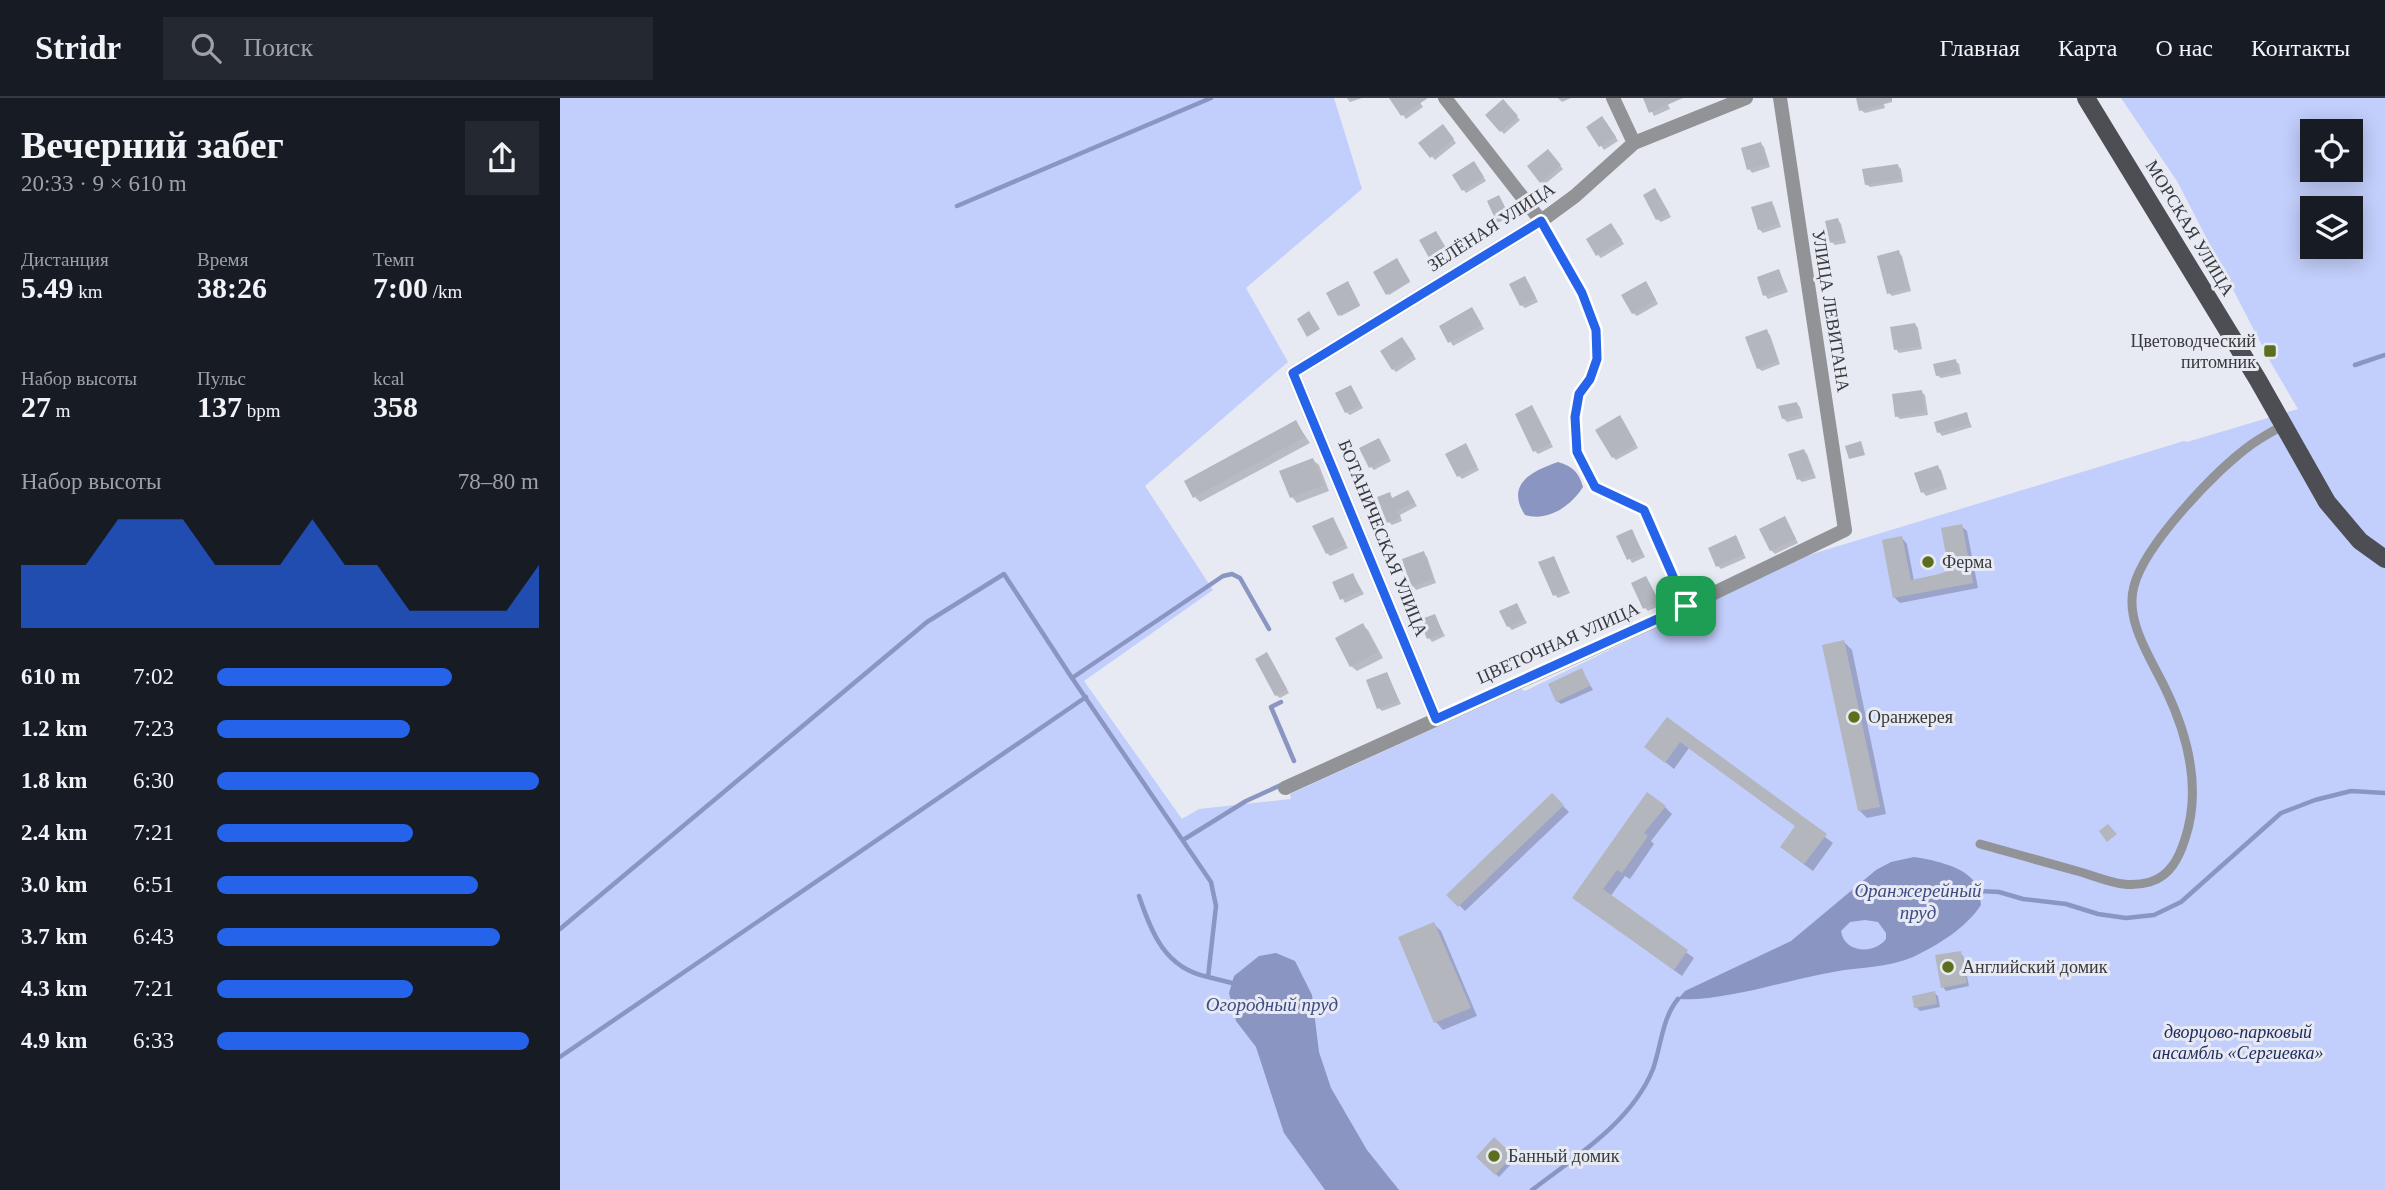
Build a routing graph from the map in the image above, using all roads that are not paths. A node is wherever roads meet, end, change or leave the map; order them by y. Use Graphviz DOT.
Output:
graph roads {
  1 [pos="1445,98"];
  2 [pos="1613,98"];
  3 [pos="1746,98"];
  4 [pos="1780,98"];
  5 [pos="2086,98"];
  6 [pos="1634,143"];
  7 [pos="1541,221"];
  8 [pos="1293,373"];
  9 [pos="2284,425"];
  10 [pos="1845,530"];
  11 [pos="2385,559"];
  12 [pos="1686,606"];
  13 [pos="1436,719"];
  14 [pos="1285,788"];
  15 [pos="1980,844"];
  1 -- 7 [label="street"];
  2 -- 6 [label="street"];
  3 -- 6 [label="street, ЗЕЛЁНАЯ УЛИЦА"];
  4 -- 10 [label="street, УЛИЦА ЛЕВИТАНА"];
  5 -- 9 [label="main road, МОРСКАЯ УЛИЦА"];
  6 -- 7 [label="street, ЗЕЛЁНАЯ УЛИЦА"];
  7 -- 8 [label="street, ЗЕЛЁНАЯ УЛИЦА"];
  7 -- 12 [label="lane"];
  8 -- 13 [label="street, БОТАНИЧЕСКАЯ УЛИЦА"];
  9 -- 11 [label="main road, МОРСКАЯ УЛИЦА"];
  9 -- 15 [label="lane"];
  10 -- 12 [label="street, ЦВЕТОЧНАЯ УЛИЦА"];
  12 -- 13 [label="street, ЦВЕТОЧНАЯ УЛИЦА"];
  13 -- 14 [label="street, ЦВЕТОЧНАЯ УЛИЦА"];
}
